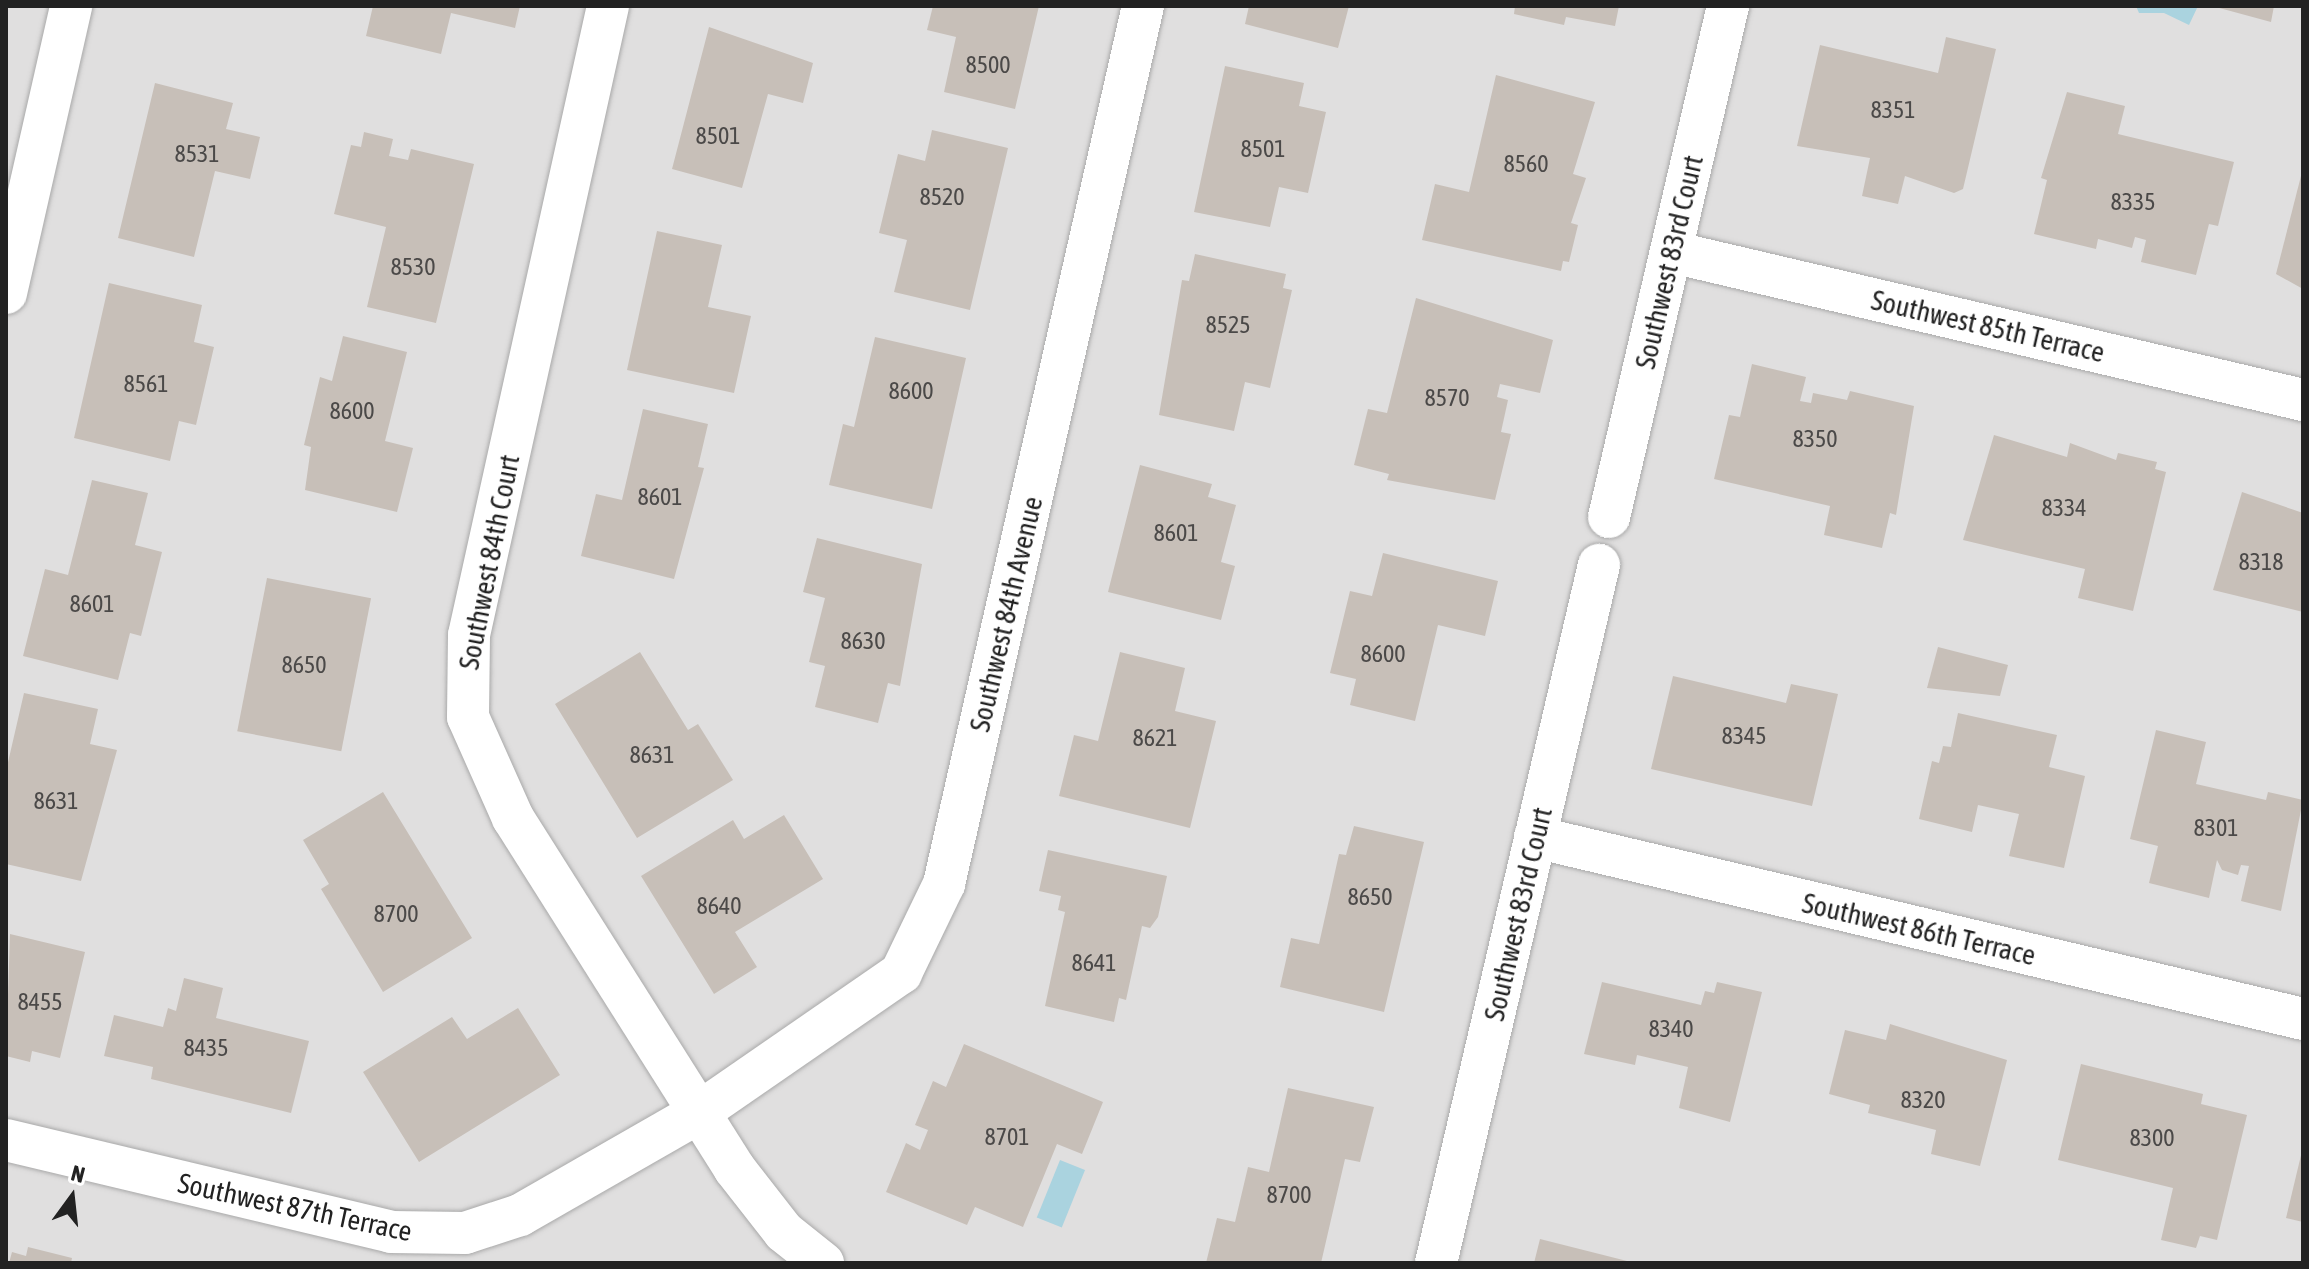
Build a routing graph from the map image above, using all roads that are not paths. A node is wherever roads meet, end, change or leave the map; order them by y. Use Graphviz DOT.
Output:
graph roads {
  1 [pos="71,6"];
  2 [pos="608,6"];
  3 [pos="1143,6"];
  4 [pos="1728,6"];
  5 [pos="1672,252"];
  6 [pos="6,293"];
  7 [pos="2303,400"];
  8 [pos="1609,517"];
  9 [pos="1599,565"];
  10 [pos="1535,837"];
  11 [pos="2303,1019"];
  12 [pos="698,1113"];
  13 [pos="6,1140"];
  14 [pos="823,1263"];
  15 [pos="1436,1263"];
  1 -- 6 [label="street"];
  2 -- 12 [label="street, Southwest 84th Court"];
  3 -- 12 [label="street, Southwest 84th Avenue"];
  4 -- 5 [label="street, Southwest 83rd Court"];
  5 -- 7 [label="street, Southwest 85th Terrace"];
  5 -- 8 [label="street, Southwest 83rd Court"];
  9 -- 10 [label="street, Southwest 83rd Court"];
  10 -- 11 [label="street, Southwest 86th Terrace"];
  10 -- 15 [label="street, Southwest 83rd Court"];
  12 -- 13 [label="street, Southwest 87th Terrace"];
  12 -- 14 [label="street"];
}
